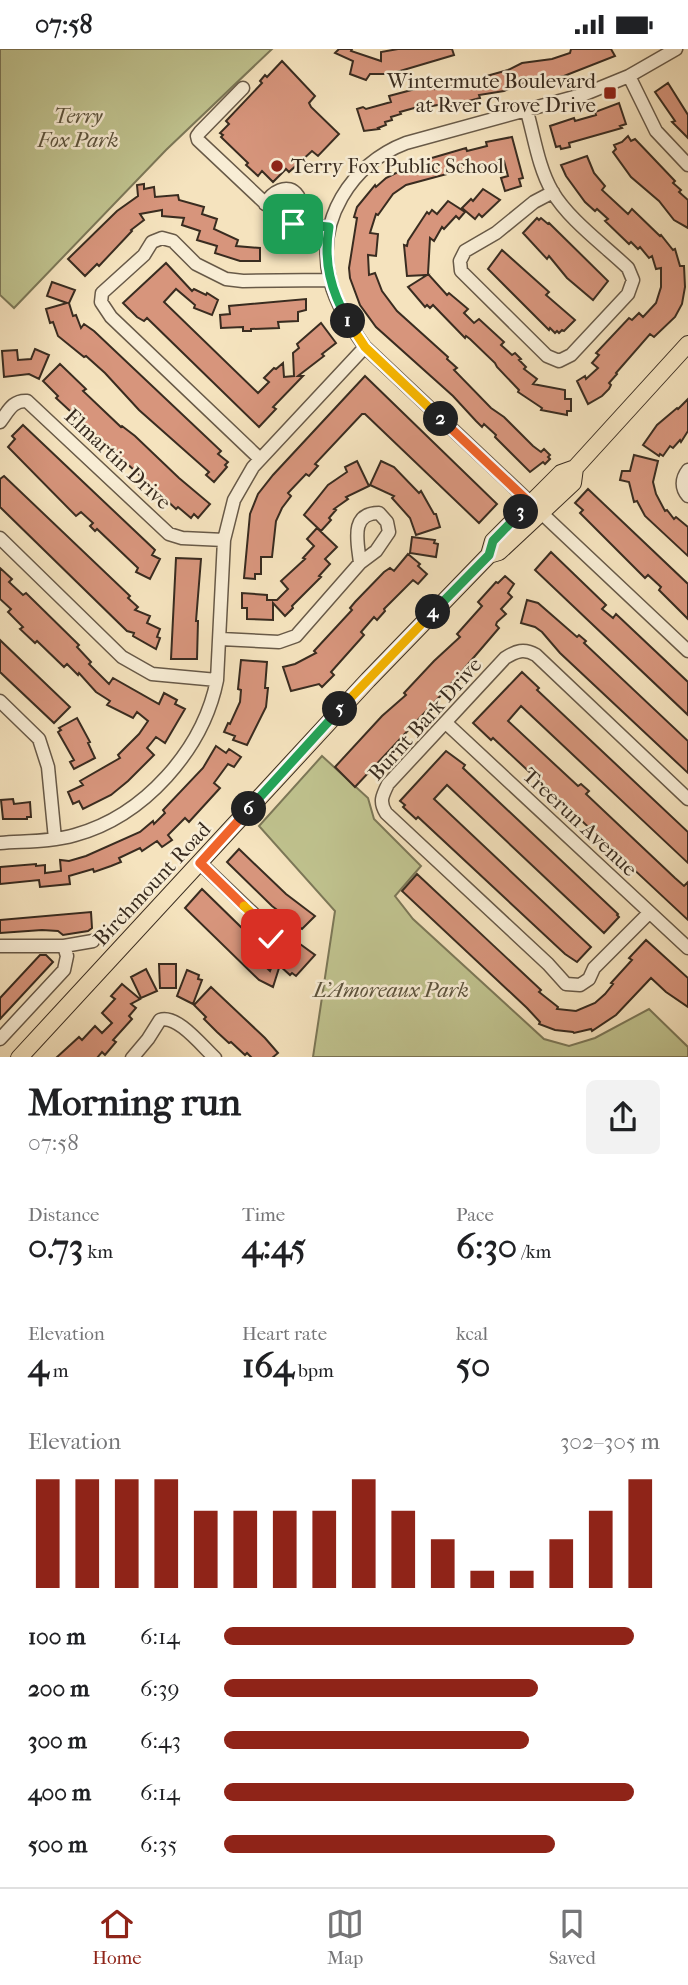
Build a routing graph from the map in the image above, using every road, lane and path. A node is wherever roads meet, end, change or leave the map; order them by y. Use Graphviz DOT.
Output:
graph roads {
  1 [pos="676,49"];
  2 [pos="629,76"];
  3 [pos="243,88"];
  4 [pos="526,108"];
  5 [pos="688,165"];
  6 [pos="552,191"];
  7 [pos="265,204"];
  8 [pos="304,225"];
  9 [pos="329,227"];
  10 [pos="330,280"];
  11 [pos="688,344"];
  12 [pos="365,347"];
  13 [pos="0,422"];
  14 [pos="259,458"];
  15 [pos="688,470"];
  16 [pos="688,496"];
  17 [pos="535,508"];
  18 [pos="0,538"];
  19 [pos="224,540"];
  20 [pos="360,563"];
  21 [pos="221,639"];
  22 [pos="688,651"];
  23 [pos="217,680"];
  24 [pos="0,701"];
  25 [pos="446,723"];
  26 [pos="688,799"];
  27 [pos="55,839"];
  28 [pos="0,843"];
  29 [pos="200,863"];
  30 [pos="649,913"];
  31 [pos="271,939"];
  32 [pos="93,941"];
  33 [pos="0,946"];
  34 [pos="64,946"];
  35 [pos="688,948"];
  36 [pos="0,1039"];
  37 [pos="20,1057"];
  38 [pos="133,1057"];
  39 [pos="214,1057"];
  1 -- 2 [label="street"];
  2 -- 4 [label="street"];
  2 -- 5 [label="street"];
  3 -- 7 [label="street"];
  4 -- 6 [label="street"];
  4 -- 9 [label="street"];
  6 -- 6 [label="street"];
  7 -- 8 [label="street"];
  7 -- 8 [label="street"];
  8 -- 9 [label="street"];
  9 -- 10 [label="street"];
  10 -- 12 [label="street"];
  10 -- 14 [label="street"];
  11 -- 17 [label="main road, Birchmount Road"];
  12 -- 14 [label="street"];
  12 -- 17 [label="street"];
  13 -- 19 [label="street, Elmartin Drive"];
  14 -- 19 [label="street"];
  15 -- 16 [label="street"];
  17 -- 22 [label="street"];
  17 -- 29 [label="main road, Birchmount Road"];
  18 -- 23 [label="street"];
  19 -- 21 [label="street"];
  20 -- 21 [label="street"];
  21 -- 23 [label="street"];
  23 -- 27 [label="street"];
  24 -- 27 [label="street"];
  25 -- 26 [label="street, Burnt Bark Drive"];
  25 -- 30 [label="street, Treerun Avenue"];
  25 -- 30 [label="street, Burnt Bark Drive"];
  27 -- 28 [label="street"];
  29 -- 31 [label="street"];
  29 -- 37 [label="main road, Birchmount Road"];
  30 -- 35 [label="street, Treerun Avenue"];
  32 -- 34 [label="street"];
  33 -- 34 [label="street"];
  34 -- 36 [label="street"];
  38 -- 39 [label="street"];
}
